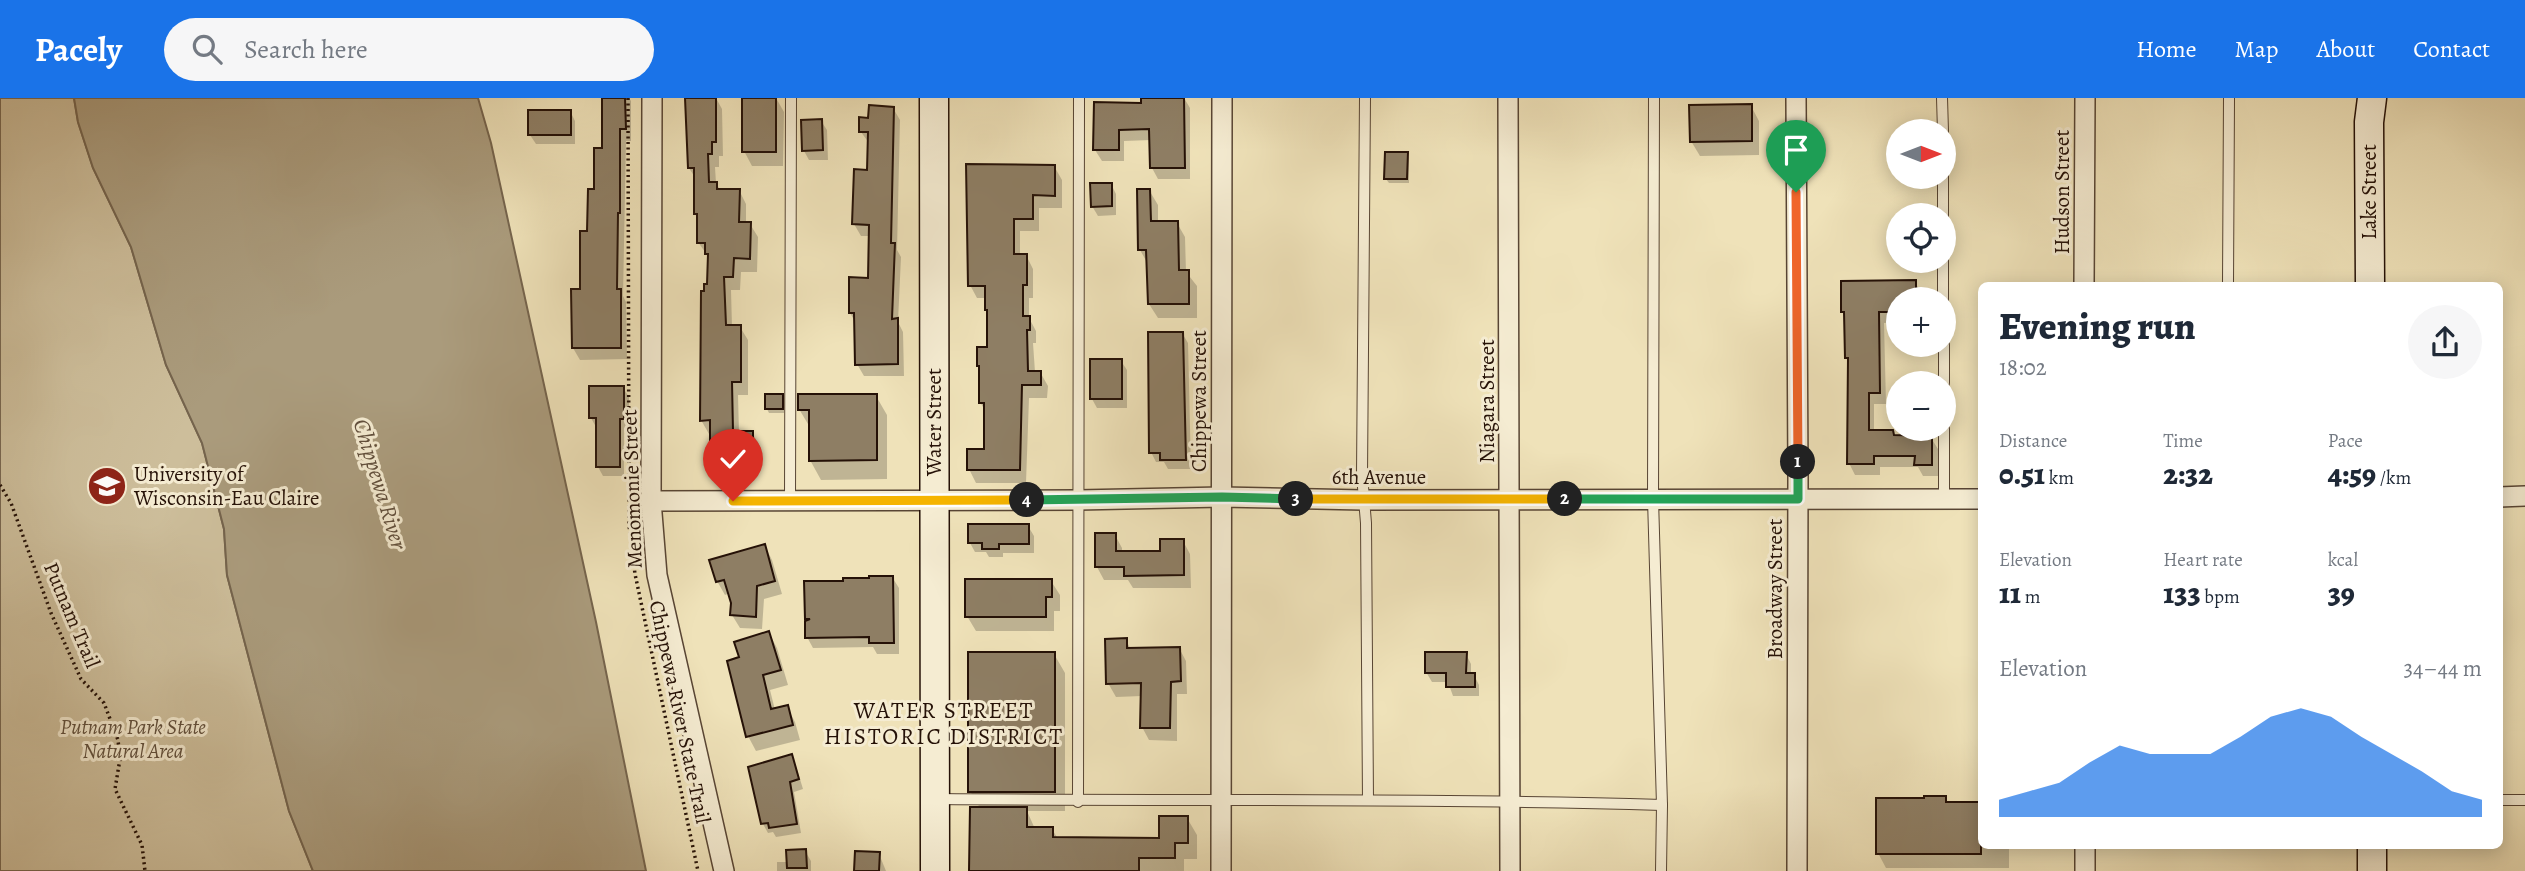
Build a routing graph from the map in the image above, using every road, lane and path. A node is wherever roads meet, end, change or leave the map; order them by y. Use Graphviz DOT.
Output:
graph roads {
  1 [pos="628,98"];
  2 [pos="652,98"];
  3 [pos="791,98"];
  4 [pos="934,98"];
  5 [pos="1079,98"];
  6 [pos="1222,98"];
  7 [pos="1366,98"];
  8 [pos="1508,98"];
  9 [pos="1654,98"];
  10 [pos="1796,98"];
  11 [pos="1942,98"];
  12 [pos="2084,98"];
  13 [pos="2229,98"];
  14 [pos="2372,98"];
  15 [pos="1942,119"];
  16 [pos="2084,282"];
  17 [pos="2228,282"];
  18 [pos="2370,282"];
  19 [pos="1944,441"];
  20 [pos="0,485"];
  21 [pos="2525,496"];
  22 [pos="1222,497"];
  23 [pos="2503,497"];
  24 [pos="1510,499"];
  25 [pos="1653,499"];
  26 [pos="1798,499"];
  27 [pos="1944,499"];
  28 [pos="1978,499"];
  29 [pos="790,500"];
  30 [pos="934,500"];
  31 [pos="1078,500"];
  32 [pos="1363,500"];
  33 [pos="651,501"];
  34 [pos="935,799"];
  35 [pos="1368,800"];
  36 [pos="1510,800"];
  37 [pos="2503,800"];
  38 [pos="2525,800"];
  39 [pos="1221,801"];
  40 [pos="1078,802"];
  41 [pos="1662,805"];
  42 [pos="2085,849"];
  43 [pos="2371,849"];
  44 [pos="145,871"];
  45 [pos="698,871"];
  46 [pos="724,871"];
  47 [pos="935,871"];
  48 [pos="1221,871"];
  49 [pos="1510,871"];
  50 [pos="1661,871"];
  51 [pos="1797,871"];
  52 [pos="2085,871"];
  53 [pos="2372,871"];
  1 -- 45 [label="path, Chippewa River State Trail"];
  2 -- 33 [label="street, Menomonie Street"];
  3 -- 29 [label="lane"];
  4 -- 30 [label="main road, Water Street"];
  5 -- 31 [label="lane"];
  6 -- 22 [label="street, Chippewa Street"];
  7 -- 32 [label="lane"];
  8 -- 24 [label="street, Niagara Street"];
  9 -- 25 [label="lane"];
  10 -- 26 [label="street, Broadway Street"];
  11 -- 15 [label="lane"];
  12 -- 16 [label="street, Hudson Street"];
  13 -- 17 [label="lane"];
  14 -- 18 [label="main road, Lake Street"];
  19 -- 27 [label="lane"];
  20 -- 44 [label="path, Putnam Trail"];
  21 -- 23 [label="street"];
  22 -- 31 [label="street, 6th Avenue"];
  22 -- 32 [label="street, 6th Avenue"];
  22 -- 39 [label="street, Chippewa Street"];
  24 -- 25 [label="street, 6th Avenue"];
  24 -- 32 [label="street, 6th Avenue"];
  24 -- 36 [label="street, Niagara Street"];
  25 -- 26 [label="street, 6th Avenue"];
  25 -- 41 [label="lane"];
  26 -- 27 [label="street, 6th Avenue"];
  26 -- 51 [label="street, Broadway Street"];
  27 -- 28 [label="street, 6th Avenue"];
  29 -- 30 [label="street, 6th Avenue"];
  29 -- 33 [label="street, 6th Avenue"];
  30 -- 31 [label="street, 6th Avenue"];
  30 -- 34 [label="main road, Water Street"];
  31 -- 40 [label="lane"];
  32 -- 35 [label="lane"];
  33 -- 46 [label="street, Menomonie Street"];
  34 -- 40 [label="lane"];
  34 -- 47 [label="main road, Water Street"];
  35 -- 36 [label="lane"];
  35 -- 39 [label="lane"];
  36 -- 41 [label="lane"];
  36 -- 49 [label="street, Niagara Street"];
  37 -- 38 [label="lane"];
  39 -- 40 [label="lane"];
  39 -- 48 [label="street, Chippewa Street"];
  41 -- 50 [label="lane"];
  42 -- 52 [label="street"];
  43 -- 53 [label="main road"];
}
